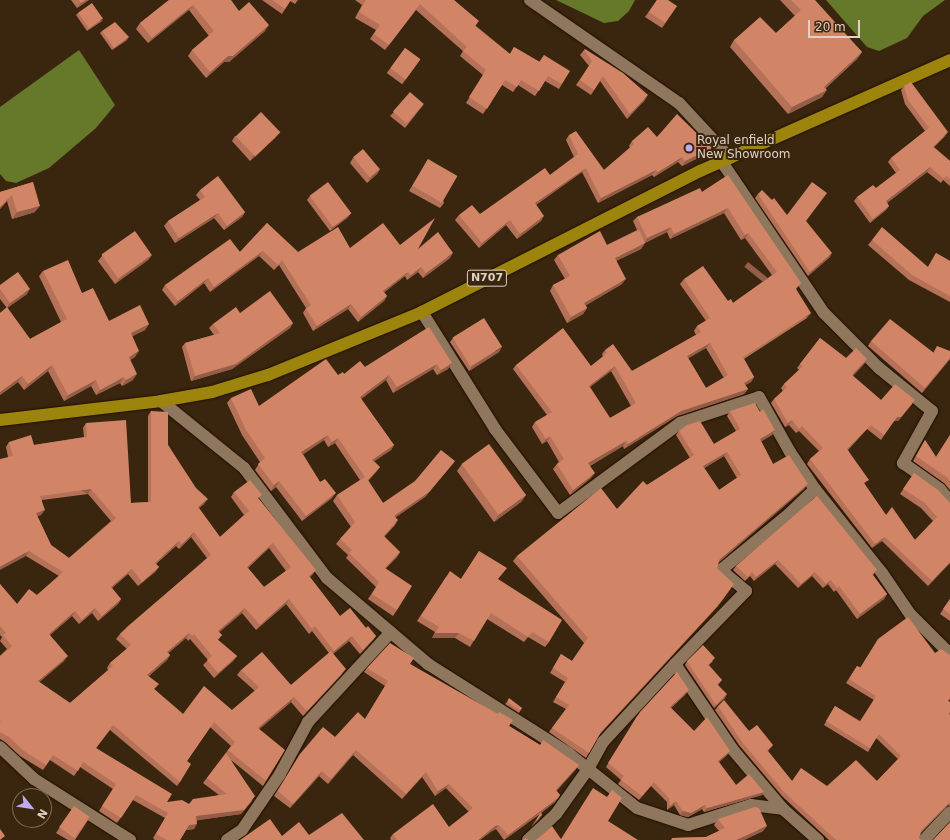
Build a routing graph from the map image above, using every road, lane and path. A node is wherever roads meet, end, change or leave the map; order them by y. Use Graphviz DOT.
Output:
graph roads {
  1 [pos="530,0"];
  2 [pos="950,60"];
  3 [pos="726,160"];
  4 [pos="422,312"];
  5 [pos="161,401"];
  6 [pos="0,420"];
  7 [pos="815,489"];
  8 [pos="950,501"];
  9 [pos="391,632"];
  10 [pos="950,654"];
  11 [pos="675,664"];
  12 [pos="0,747"];
  13 [pos="588,769"];
  14 [pos="783,809"];
  15 [pos="950,812"];
  16 [pos="130,840"];
  17 [pos="227,840"];
  18 [pos="528,840"];
  19 [pos="818,840"];
  20 [pos="924,840"];
  1 -- 3 [label="street"];
  2 -- 3 [label="highway, N707"];
  3 -- 4 [label="highway, N707"];
  3 -- 8 [label="street"];
  4 -- 5 [label="highway, N707"];
  4 -- 7 [label="street"];
  5 -- 6 [label="highway, N707"];
  5 -- 9 [label="street"];
  7 -- 10 [label="street"];
  7 -- 11 [label="street"];
  9 -- 13 [label="street"];
  9 -- 17 [label="street"];
  11 -- 13 [label="street"];
  11 -- 14 [label="street"];
  12 -- 16 [label="street"];
  13 -- 14 [label="street"];
  13 -- 18 [label="street"];
  14 -- 19 [label="street"];
  15 -- 20 [label="street"];
}
